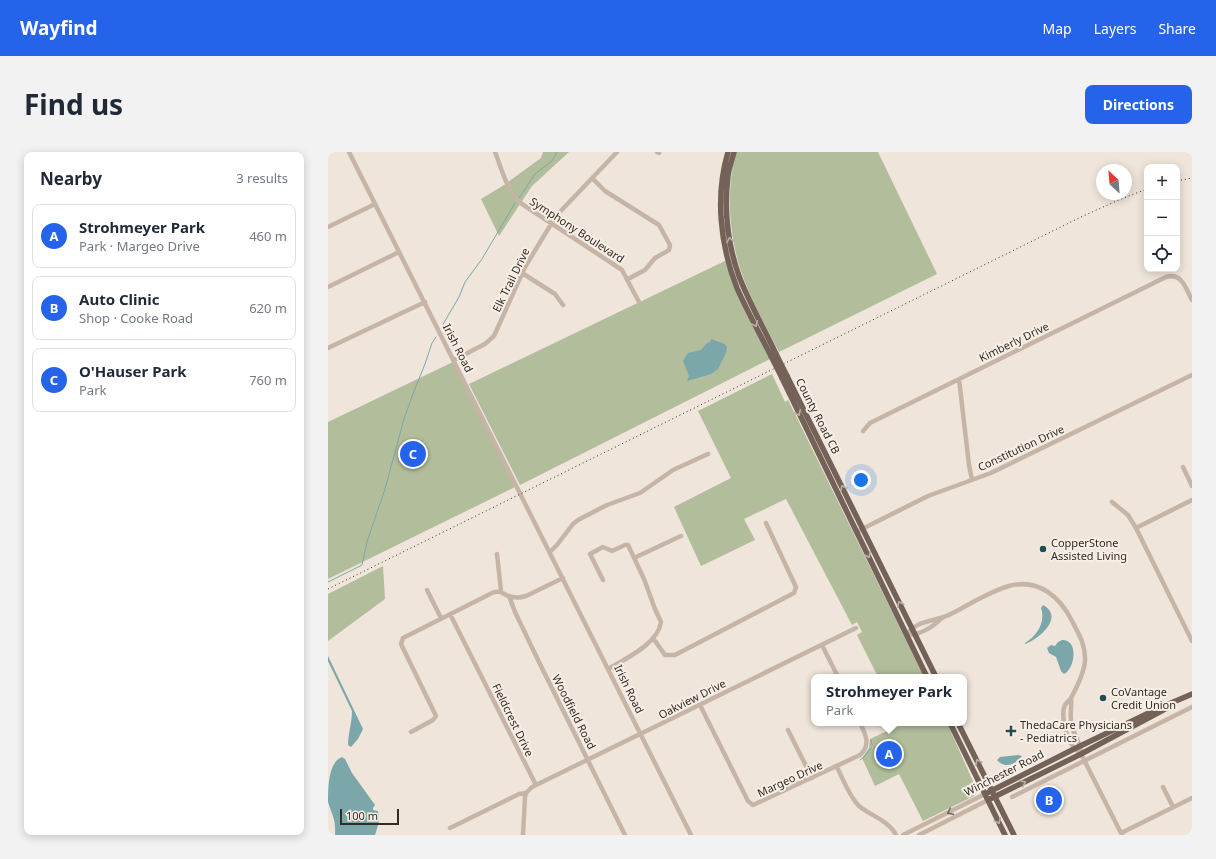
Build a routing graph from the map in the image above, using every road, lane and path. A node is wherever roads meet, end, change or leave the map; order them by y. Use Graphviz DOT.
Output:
graph roads {
  1 [pos="349,152"];
  2 [pos="495,152"];
  3 [pos="618,152"];
  4 [pos="728,152"];
  5 [pos="734,152"];
  6 [pos="592,178"];
  7 [pos="375,204"];
  8 [pos="551,224"];
  9 [pos="328,227"];
  10 [pos="399,252"];
  11 [pos="522,273"];
  12 [pos="628,279"];
  13 [pos="328,287"];
  14 [pos="1192,300"];
  15 [pos="425,302"];
  16 [pos="639,302"];
  17 [pos="563,305"];
  18 [pos="328,348"];
  19 [pos="773,355"];
  20 [pos="454,360"];
  21 [pos="1192,375"];
  22 [pos="784,377"];
  23 [pos="959,379"];
  24 [pos="863,431"];
  25 [pos="708,454"];
  26 [pos="1183,466"];
  27 [pos="972,480"];
  28 [pos="1192,486"];
  29 [pos="1192,500"];
  30 [pos="1112,502"];
  31 [pos="766,523"];
  32 [pos="863,528"];
  33 [pos="1136,528"];
  34 [pos="856,532"];
  35 [pos="682,536"];
  36 [pos="550,552"];
  37 [pos="497,554"];
  38 [pos="634,558"];
  39 [pos="563,578"];
  40 [pos="603,580"];
  41 [pos="427,590"];
  42 [pos="501,592"];
  43 [pos="509,596"];
  44 [pos="450,614"];
  45 [pos="943,617"];
  46 [pos="441,618"];
  47 [pos="856,628"];
  48 [pos="912,628"];
  49 [pos="906,635"];
  50 [pos="915,635"];
  51 [pos="653,638"];
  52 [pos="1192,641"];
  53 [pos="822,645"];
  54 [pos="608,669"];
  55 [pos="836,674"];
  56 [pos="926,674"];
  57 [pos="934,674"];
  58 [pos="1192,694"];
  59 [pos="1071,698"];
  60 [pos="1180,700"];
  61 [pos="700,705"];
  62 [pos="1192,707"];
  63 [pos="862,726"];
  64 [pos="951,726"];
  65 [pos="960,726"];
  66 [pos="788,730"];
  67 [pos="411,732"];
  68 [pos="641,734"];
  69 [pos="1081,746"];
  70 [pos="1074,749"];
  71 [pos="1081,754"];
  72 [pos="588,759"];
  73 [pos="1085,761"];
  74 [pos="837,767"];
  75 [pos="812,778"];
  76 [pos="536,785"];
  77 [pos="1163,787"];
  78 [pos="992,791"];
  79 [pos="526,793"];
  80 [pos="985,794"];
  81 [pos="995,797"];
  82 [pos="1012,797"];
  83 [pos="1192,798"];
  84 [pos="988,800"];
  85 [pos="1173,807"];
  86 [pos="450,828"];
  87 [pos="1121,834"];
  88 [pos="523,835"];
  89 [pos="625,835"];
  90 [pos="691,835"];
  91 [pos="896,835"];
  92 [pos="903,835"];
  93 [pos="920,835"];
  94 [pos="1005,835"];
  95 [pos="1014,835"];
  1 -- 7 [label="street, Irish Road"];
  2 -- 8 [label="street, Symphony Boulevard"];
  3 -- 6 [label="street, Elk Trail Drive"];
  4 -- 19 [label="main road, County Road CB, one-way"];
  19 -- 5 [label="main road, County Road CB, one-way"];
  6 -- 8 [label="street, Elk Trail Drive"];
  6 -- 12 [label="street"];
  7 -- 9 [label="street"];
  7 -- 10 [label="street, Irish Road"];
  8 -- 11 [label="street, Elk Trail Drive"];
  8 -- 12 [label="street, Symphony Boulevard"];
  10 -- 13 [label="street"];
  10 -- 15 [label="street, Irish Road"];
  11 -- 17 [label="street"];
  11 -- 20 [label="street, Elk Trail Drive"];
  12 -- 16 [label="street, Symphony Boulevard"];
  14 -- 23 [label="street, Kimberly Drive"];
  15 -- 18 [label="street"];
  15 -- 20 [label="street, Irish Road"];
  19 -- 22 [label="main road, County Road CB, bridge"];
  20 -- 36 [label="street, Irish Road"];
  21 -- 27 [label="street, Constitution Drive"];
  32 -- 22 [label="main road, County Road CB, one-way"];
  22 -- 34 [label="main road, County Road CB, one-way"];
  23 -- 24 [label="street, Kimberly Drive"];
  23 -- 27 [label="street"];
  25 -- 36 [label="street"];
  26 -- 28 [label="street"];
  27 -- 32 [label="street, Constitution Drive"];
  29 -- 33 [label="street"];
  30 -- 33 [label="street"];
  31 -- 51 [label="street"];
  32 -- 34 [label="street, Constitution Drive"];
  48 -- 32 [label="main road, County Road CB, one-way"];
  33 -- 52 [label="street"];
  34 -- 49 [label="main road, County Road CB, one-way"];
  35 -- 38 [label="street"];
  36 -- 39 [label="street, Irish Road"];
  37 -- 42 [label="street"];
  38 -- 40 [label="street"];
  38 -- 51 [label="street"];
  39 -- 43 [label="street"];
  39 -- 54 [label="street, Irish Road"];
  41 -- 46 [label="street"];
  42 -- 43 [label="street"];
  42 -- 44 [label="street"];
  43 -- 72 [label="street, Woodfield Road"];
  44 -- 46 [label="street"];
  44 -- 76 [label="street, Fieldcrest Drive"];
  45 -- 48 [label="street"];
  45 -- 50 [label="street"];
  45 -- 59 [label="street"];
  46 -- 67 [label="street"];
  47 -- 53 [label="street, Oakview Drive"];
  48 -- 49 [label="street"];
  48 -- 50 [label="main road, County Road CB"];
  49 -- 50 [label="street"];
  49 -- 56 [label="main road, County Road CB"];
  50 -- 57 [label="main road, County Road CB"];
  51 -- 54 [label="street"];
  53 -- 55 [label="street"];
  53 -- 61 [label="street, Oakview Drive"];
  54 -- 68 [label="street, Irish Road"];
  58 -- 60 [label="main road, Winchester Road"];
  59 -- 69 [label="street"];
  59 -- 70 [label="street"];
  60 -- 69 [label="main road, Winchester Road"];
  60 -- 71 [label="main road, Winchester Road"];
  61 -- 68 [label="street, Oakview Drive"];
  61 -- 75 [label="street, Margeo Drive"];
  62 -- 73 [label="street"];
  63 -- 74 [label="street, Margeo Drive"];
  64 -- 80 [label="main road"];
  78 -- 65 [label="main road, one-way"];
  66 -- 75 [label="street"];
  68 -- 72 [label="street, Oakview Drive"];
  68 -- 90 [label="street, Irish Road"];
  69 -- 70 [label="main road, Winchester Road"];
  69 -- 71 [label="street"];
  70 -- 71 [label="street"];
  70 -- 78 [label="main road, Winchester Road"];
  71 -- 73 [label="street"];
  81 -- 71 [label="main road, Winchester Road, one-way"];
  72 -- 76 [label="street, Oakview Drive"];
  72 -- 89 [label="street, Woodfield Road"];
  73 -- 82 [label="street"];
  73 -- 87 [label="street"];
  74 -- 75 [label="street, Margeo Drive"];
  74 -- 91 [label="street"];
  76 -- 79 [label="street"];
  77 -- 85 [label="street"];
  78 -- 80 [label="main road, Winchester Road"];
  78 -- 81 [label="main road"];
  79 -- 86 [label="street"];
  79 -- 88 [label="street"];
  80 -- 84 [label="main road"];
  80 -- 92 [label="street, Winchester Road, one-way"];
  81 -- 84 [label="main road, Winchester Road"];
  81 -- 95 [label="main road"];
  83 -- 85 [label="street"];
  84 -- 93 [label="street, Winchester Road"];
  84 -- 94 [label="main road, one-way"];
  85 -- 87 [label="street"];
}
